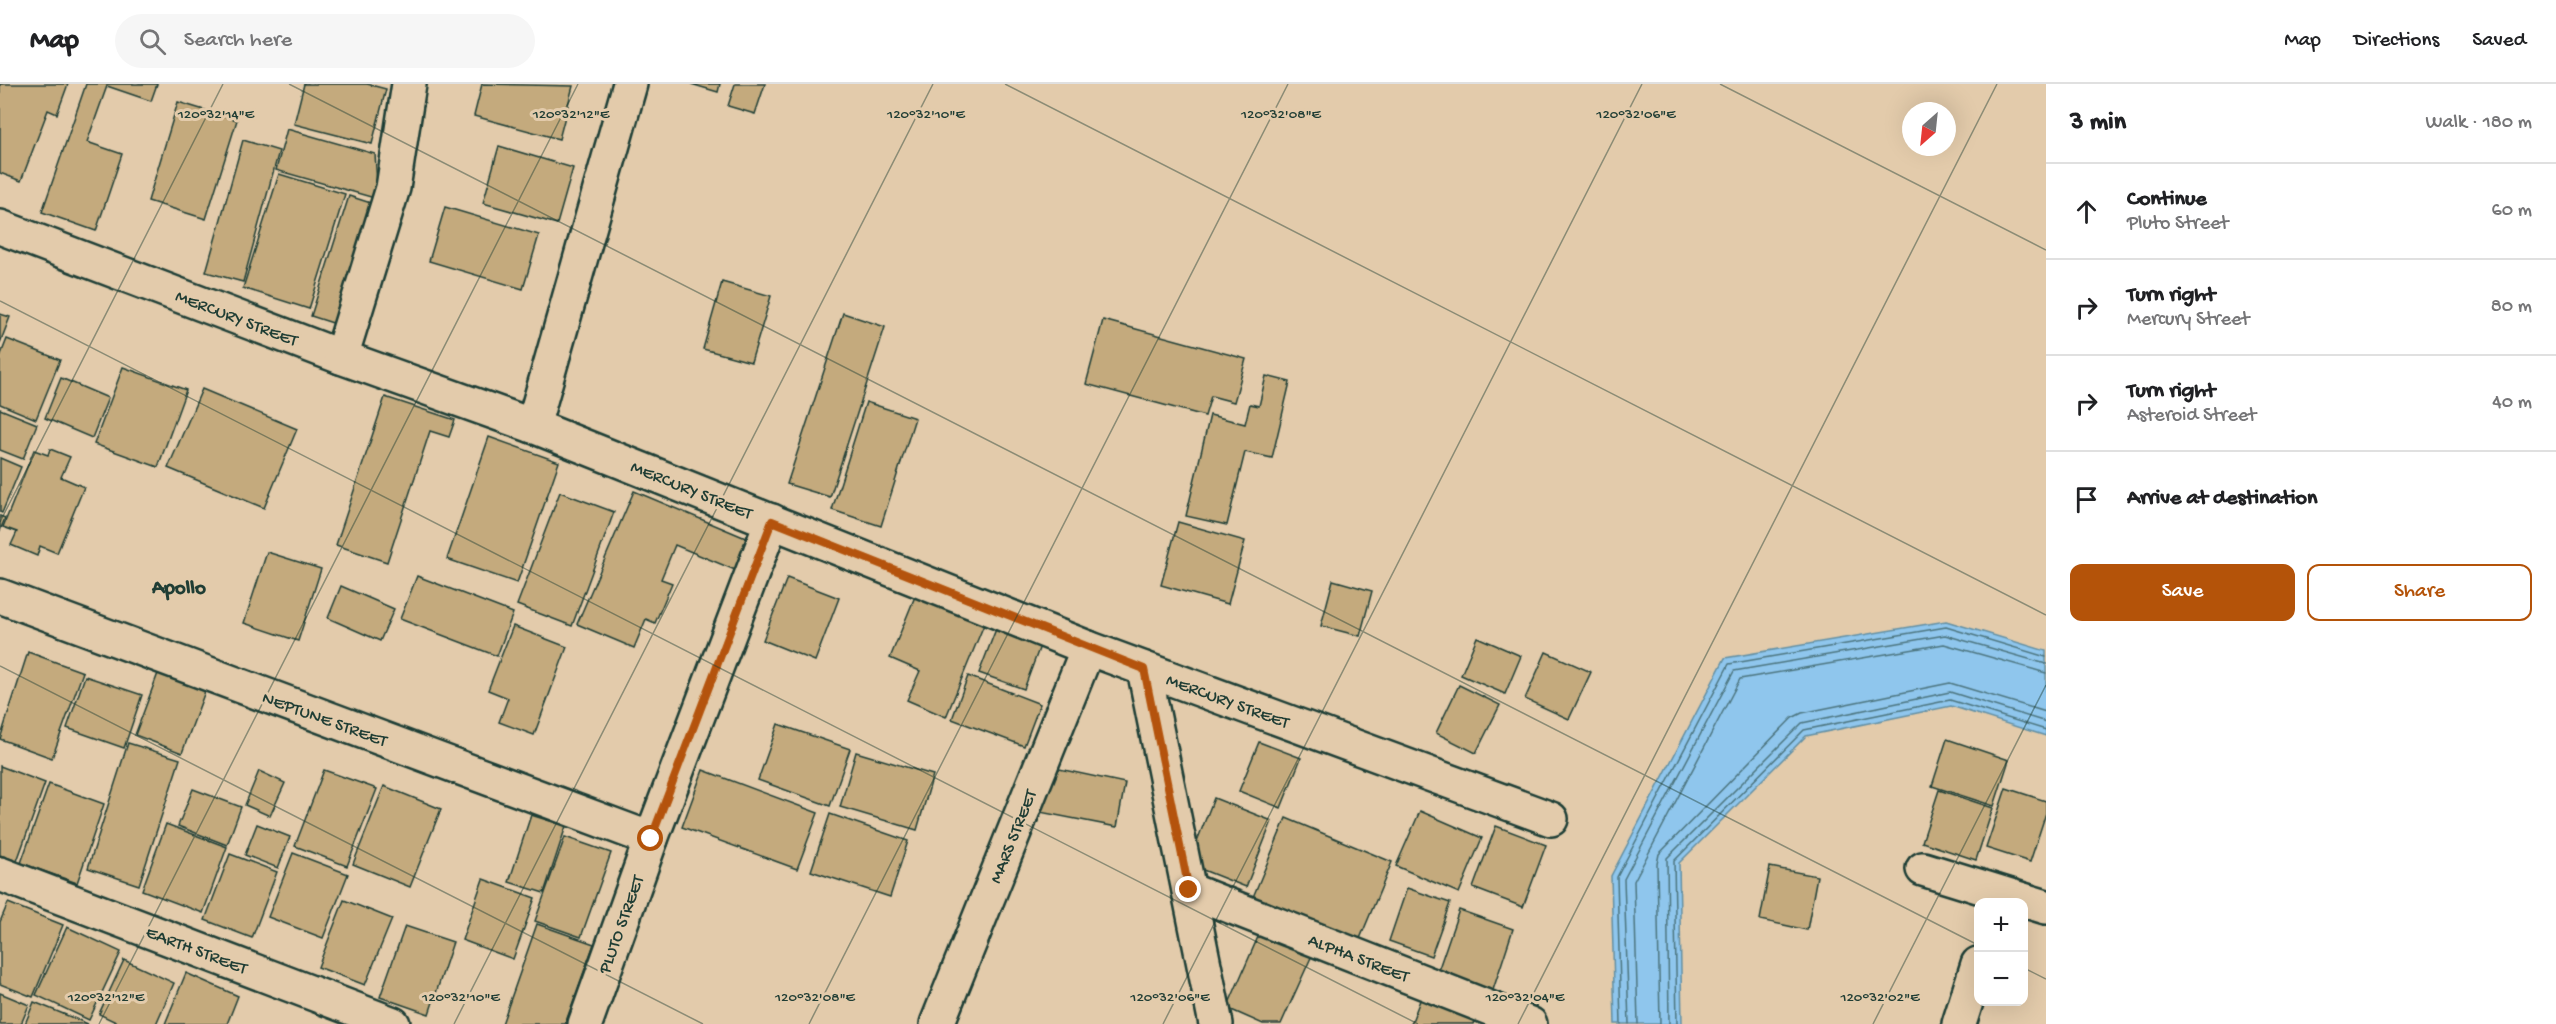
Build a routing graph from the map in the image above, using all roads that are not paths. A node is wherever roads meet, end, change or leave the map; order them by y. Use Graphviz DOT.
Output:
graph roads {
  1 [pos="409,84"];
  2 [pos="630,84"];
  3 [pos="0,227"];
  4 [pos="341,357"];
  5 [pos="533,426"];
  6 [pos="772,521"];
  7 [pos="0,596"];
  8 [pos="1088,648"];
  9 [pos="1144,669"];
  10 [pos="1551,819"];
  11 [pos="651,839"];
  12 [pos="1923,869"];
  13 [pos="0,874"];
  14 [pos="1189,890"];
  15 [pos="1999,898"];
  16 [pos="2028,904"];
  17 [pos="2046,907"];
  18 [pos="1974,977"];
  19 [pos="393,1024"];
  20 [pos="585,1024"];
  21 [pos="937,1024"];
  22 [pos="1216,1024"];
  23 [pos="1530,1024"];
  24 [pos="1959,1024"];
  1 -- 4 [label="street"];
  2 -- 5 [label="street"];
  3 -- 4 [label="street, MERCURY STREET"];
  4 -- 5 [label="street, MERCURY STREET"];
  5 -- 6 [label="street, MERCURY STREET"];
  6 -- 8 [label="street, MERCURY STREET"];
  6 -- 11 [label="street, PLUTO STREET"];
  7 -- 11 [label="street, NEPTUNE STREET"];
  8 -- 9 [label="street, MERCURY STREET"];
  8 -- 21 [label="street, MARS STREET"];
  9 -- 10 [label="street, MERCURY STREET"];
  9 -- 14 [label="street"];
  11 -- 20 [label="street, PLUTO STREET"];
  12 -- 15 [label="street"];
  13 -- 19 [label="street, EARTH STREET"];
  14 -- 22 [label="street"];
  14 -- 23 [label="street, ALPHA STREET"];
  16 -- 17 [label="street"];
  18 -- 24 [label="street"];
}
